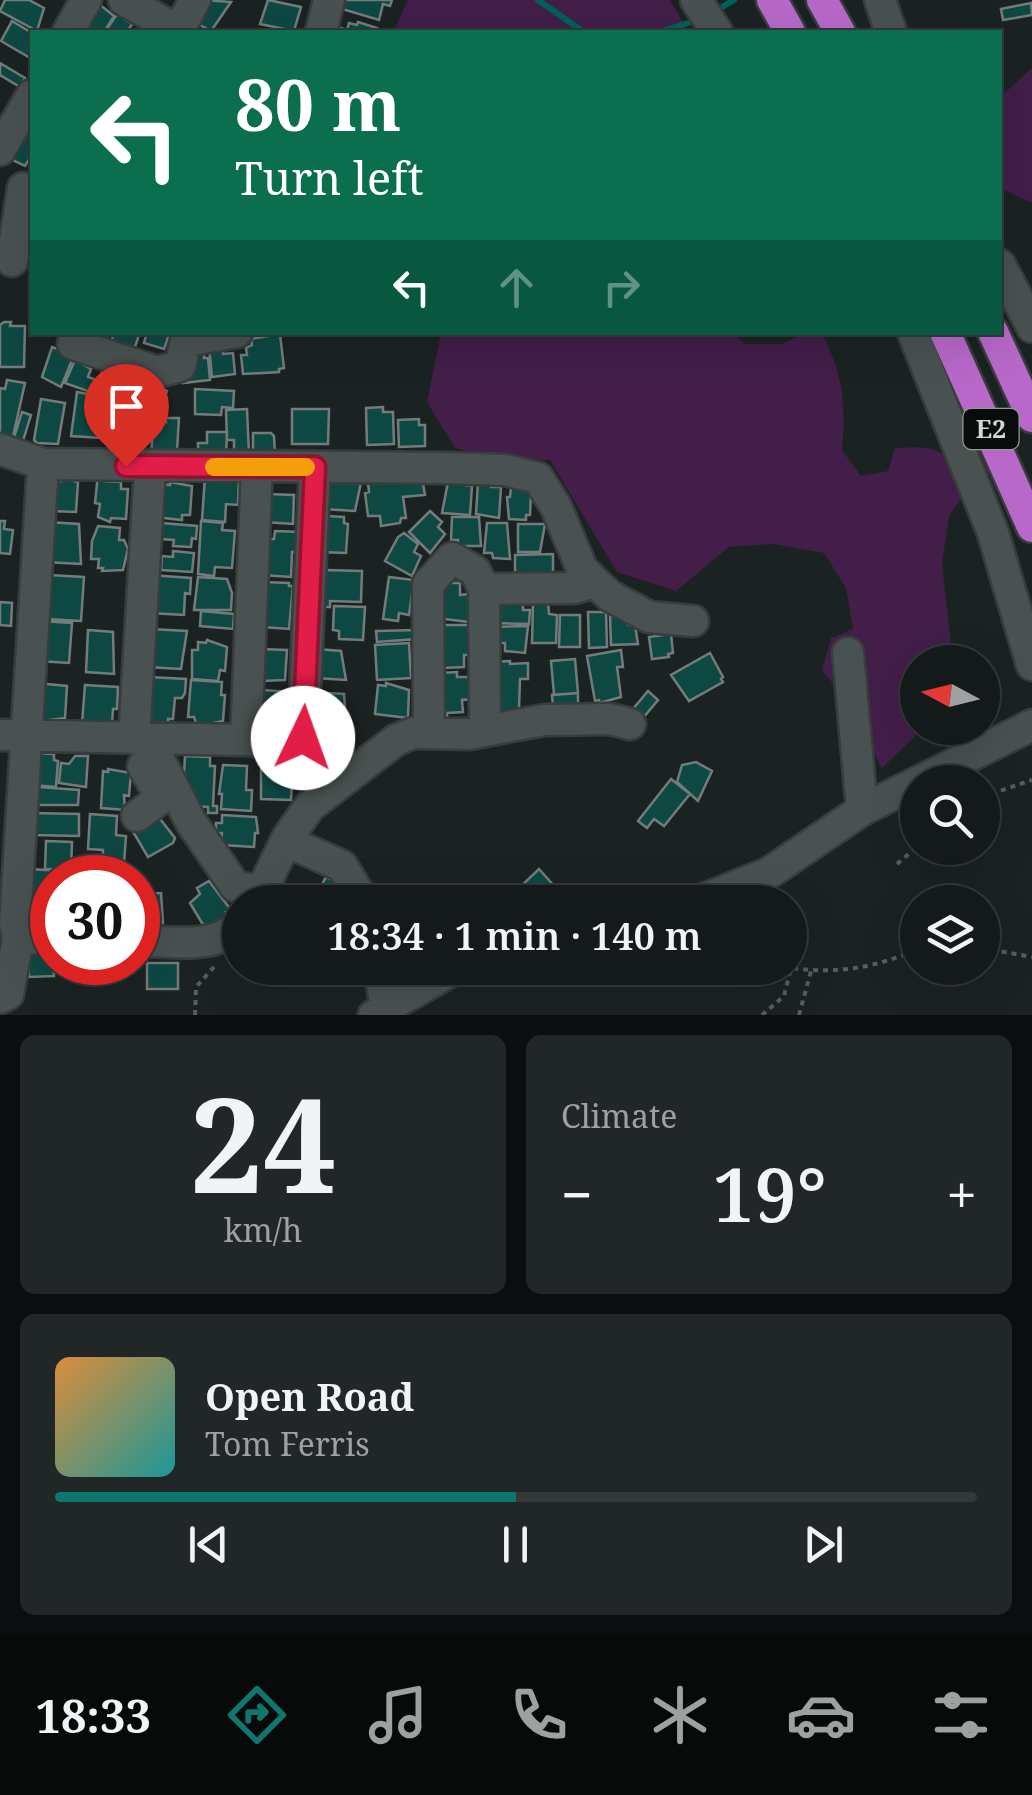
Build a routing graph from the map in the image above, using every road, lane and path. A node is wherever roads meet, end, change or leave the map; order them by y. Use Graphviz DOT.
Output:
graph roads {
  1 [pos="86,0"];
  2 [pos="124,0"];
  3 [pos="194,0"];
  4 [pos="329,0"];
  5 [pos="772,0"];
  6 [pos="822,0"];
  7 [pos="880,0"];
  8 [pos="69,30"];
  9 [pos="176,30"];
  10 [pos="180,30"];
  11 [pos="322,30"];
  12 [pos="789,30"];
  13 [pos="839,30"];
  14 [pos="891,30"];
  15 [pos="30,98"];
  16 [pos="0,150"];
  17 [pos="18,186"];
  18 [pos="12,262"];
  19 [pos="1002,269"];
  20 [pos="1032,327"];
  21 [pos="220,335"];
  22 [pos="914,335"];
  23 [pos="946,335"];
  24 [pos="995,335"];
  25 [pos="92,342"];
  26 [pos="1032,417"];
  27 [pos="0,449"];
  28 [pos="43,464"];
  29 [pos="150,467"];
  30 [pos="257,467"];
  31 [pos="315,467"];
  32 [pos="1032,528"];
  33 [pos="595,582"];
  34 [pos="484,589"];
  35 [pos="693,621"];
  36 [pos="848,653"];
  37 [pos="1032,665"];
  38 [pos="630,724"];
  39 [pos="1032,726"];
  40 [pos="429,732"];
  41 [pos="486,732"];
  42 [pos="14,735"];
  43 [pos="137,739"];
  44 [pos="246,740"];
  45 [pos="1032,780"];
  46 [pos="1000,792"];
  47 [pos="862,810"];
  48 [pos="137,816"];
  49 [pos="286,842"];
  50 [pos="900,861"];
  51 [pos="896,864"];
  52 [pos="234,885"];
  53 [pos="264,885"];
  54 [pos="354,885"];
  55 [pos="739,885"];
  56 [pos="18,938"];
  57 [pos="30,938"];
  58 [pos="222,938"];
  59 [pos="160,940"];
  60 [pos="1000,951"];
  61 [pos="900,956"];
  62 [pos="1032,957"];
  63 [pos="221,960"];
  64 [pos="811,971"];
  65 [pos="379,985"];
  66 [pos="426,985"];
  67 [pos="0,998"];
  68 [pos="380,1011"];
  69 [pos="194,1015"];
  70 [pos="762,1015"];
  71 [pos="799,1015"];
  1 -- 8 [label="street"];
  2 -- 9 [label="street"];
  3 -- 10 [label="street"];
  4 -- 11 [label="street"];
  5 -- 12 [label="highway"];
  6 -- 13 [label="highway"];
  7 -- 14 [label="street"];
  15 -- 16 [label="street"];
  17 -- 18 [label="street"];
  19 -- 20 [label="street"];
  21 -- 25 [label="street"];
  22 -- 37 [label="street"];
  23 -- 32 [label="highway, E2"];
  24 -- 26 [label="highway, E2"];
  27 -- 28 [label="street"];
  28 -- 29 [label="street"];
  28 -- 42 [label="street"];
  29 -- 30 [label="street"];
  29 -- 43 [label="street"];
  30 -- 31 [label="street"];
  30 -- 44 [label="street"];
  31 -- 33 [label="street"];
  31 -- 44 [label="street"];
  33 -- 34 [label="street"];
  33 -- 35 [label="street"];
  34 -- 40 [label="street"];
  34 -- 41 [label="street"];
  36 -- 47 [label="street"];
  38 -- 41 [label="street"];
  39 -- 47 [label="street"];
  40 -- 41 [label="street"];
  40 -- 49 [label="street"];
  42 -- 43 [label="street"];
  42 -- 56 [label="street"];
  43 -- 44 [label="street"];
  43 -- 48 [label="street"];
  43 -- 52 [label="street"];
  45 -- 46 [label="path"];
  47 -- 55 [label="street"];
  49 -- 53 [label="street"];
  49 -- 54 [label="street"];
  50 -- 51 [label="path"];
  56 -- 57 [label="street"];
  56 -- 67 [label="street"];
  58 -- 59 [label="street"];
  60 -- 62 [label="path"];
  61 -- 64 [label="path"];
  63 -- 69 [label="path"];
  64 -- 70 [label="path"];
  64 -- 71 [label="path"];
  65 -- 68 [label="street"];
  66 -- 68 [label="street"];
}
